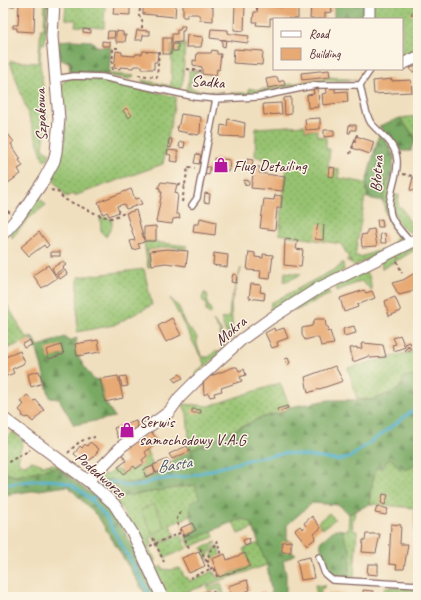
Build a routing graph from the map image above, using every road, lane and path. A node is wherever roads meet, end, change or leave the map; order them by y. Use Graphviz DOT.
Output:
graph roads {
  1 [pos="54,3"];
  2 [pos="141,3"];
  3 [pos="257,3"];
  4 [pos="310,3"];
  5 [pos="369,3"];
  6 [pos="310,7"];
  7 [pos="257,10"];
  8 [pos="369,18"];
  9 [pos="142,29"];
  10 [pos="117,43"];
  11 [pos="162,51"];
  12 [pos="418,57"];
  13 [pos="403,64"];
  14 [pos="194,66"];
  15 [pos="187,69"];
  16 [pos="112,70"];
  17 [pos="194,70"];
  18 [pos="369,70"];
  19 [pos="201,71"];
  20 [pos="138,75"];
  21 [pos="55,79"];
  22 [pos="360,85"];
  23 [pos="216,99"];
  24 [pos="358,132"];
  25 [pos="350,154"];
  26 [pos="195,168"];
  27 [pos="402,174"];
  28 [pos="416,177"];
  29 [pos="178,184"];
  30 [pos="185,186"];
  31 [pos="47,189"];
  32 [pos="182,202"];
  33 [pos="192,205"];
  34 [pos="3,207"];
  35 [pos="125,213"];
  36 [pos="11,214"];
  37 [pos="3,234"];
  38 [pos="414,240"];
  39 [pos="397,260"];
  40 [pos="402,273"];
  41 [pos="3,418"];
  42 [pos="95,437"];
  43 [pos="39,444"];
  44 [pos="65,456"];
  45 [pos="3,465"];
  46 [pos="90,482"];
  47 [pos="180,512"];
  48 [pos="182,532"];
  49 [pos="153,538"];
  50 [pos="217,540"];
  51 [pos="155,544"];
  52 [pos="218,544"];
  53 [pos="200,546"];
  54 [pos="190,550"];
  55 [pos="222,555"];
  56 [pos="319,557"];
  57 [pos="164,562"];
  58 [pos="208,566"];
  59 [pos="210,569"];
  60 [pos="217,577"];
  61 [pos="190,578"];
  62 [pos="418,586"];
  63 [pos="162,597"];
  1 -- 21 [label="street, Szpakowa"];
  2 -- 9 [label="path"];
  3 -- 7 [label="path"];
  4 -- 6 [label="path"];
  5 -- 8 [label="street"];
  10 -- 16 [label="path"];
  11 -- 20 [label="path"];
  12 -- 13 [label="street"];
  14 -- 17 [label="path"];
  15 -- 17 [label="path"];
  17 -- 19 [label="path"];
  18 -- 22 [label="lane"];
  21 -- 23 [label="lane, Sadka"];
  21 -- 37 [label="street, Szpakowa"];
  22 -- 23 [label="lane, Sadka"];
  22 -- 38 [label="lane, Błotna"];
  23 -- 33 [label="lane"];
  24 -- 25 [label="path"];
  26 -- 30 [label="path"];
  27 -- 28 [label="path"];
  29 -- 30 [label="path"];
  30 -- 32 [label="path"];
  31 -- 35 [label="path"];
  34 -- 36 [label="path"];
  38 -- 46 [label="street, Mokra"];
  39 -- 40 [label="path"];
  41 -- 43 [label="street, Podedworze"];
  42 -- 44 [label="path"];
  43 -- 45 [label="path"];
  43 -- 46 [label="street, Podedworze"];
  46 -- 63 [label="street, Podedworze"];
  47 -- 48 [label="path"];
  48 -- 51 [label="path"];
  48 -- 54 [label="path"];
  49 -- 51 [label="path"];
  50 -- 52 [label="path"];
  51 -- 57 [label="path"];
  52 -- 55 [label="path"];
  52 -- 58 [label="path"];
  53 -- 58 [label="path"];
  56 -- 62 [label="lane"];
  58 -- 59 [label="path"];
  59 -- 60 [label="path"];
  59 -- 61 [label="path"];
}
